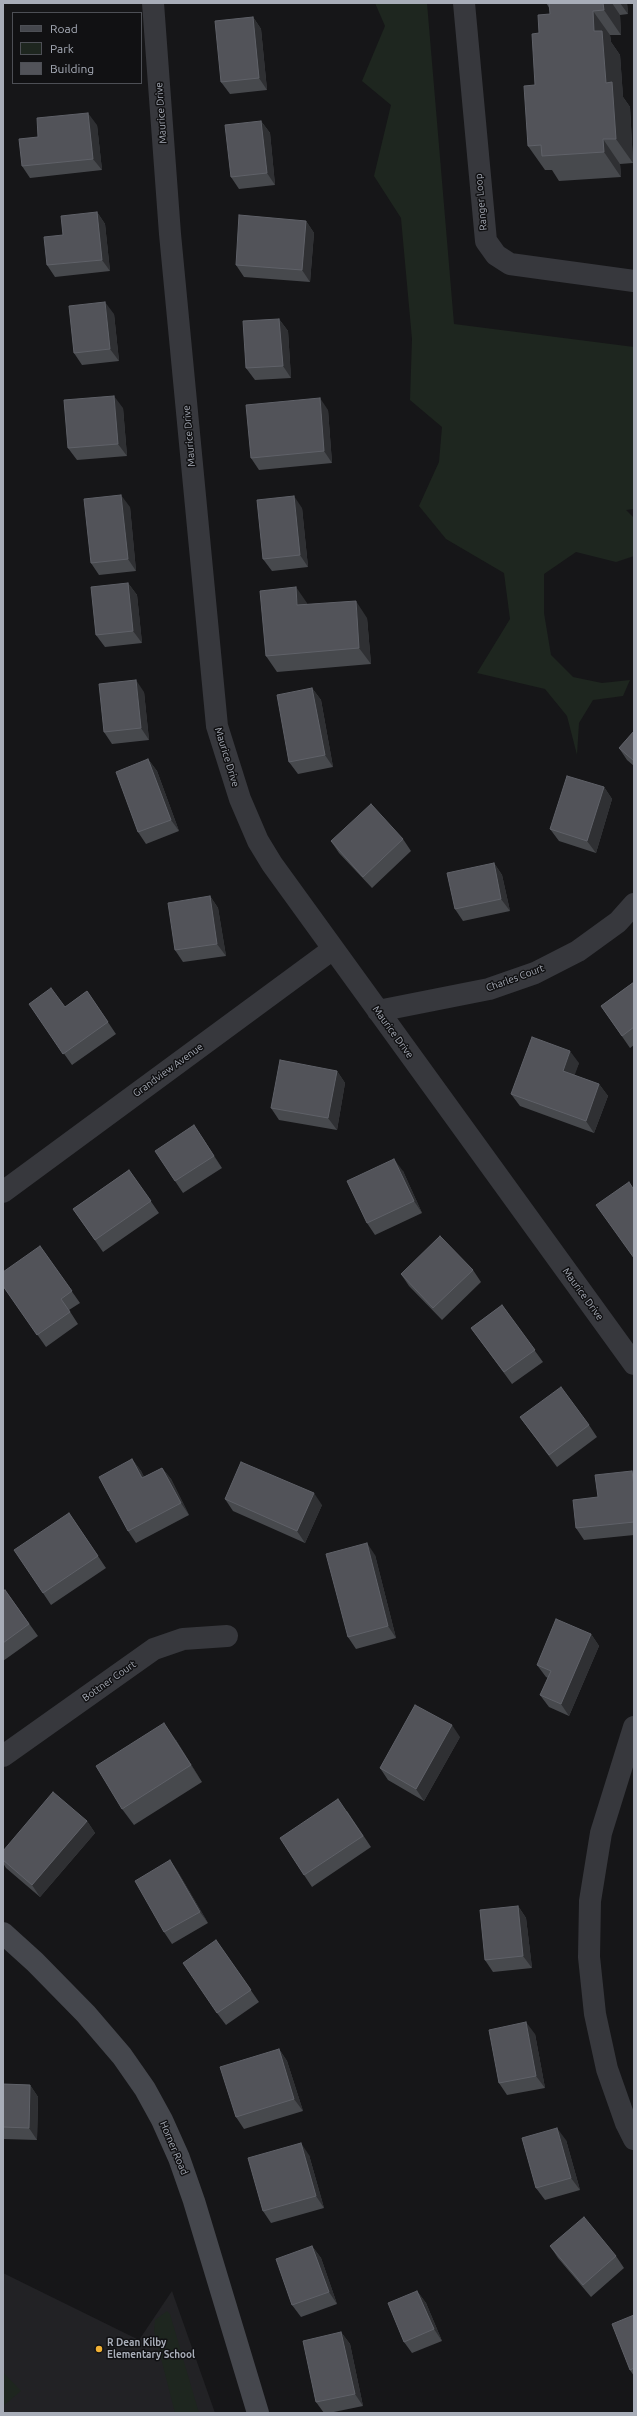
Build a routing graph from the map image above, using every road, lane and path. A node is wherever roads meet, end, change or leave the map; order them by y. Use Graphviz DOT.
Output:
graph roads {
  1 [pos="153,3"];
  2 [pos="464,3"];
  3 [pos="634,281"];
  4 [pos="634,904"];
  5 [pos="333,949"];
  6 [pos="378,1011"];
  7 [pos="3,1192"];
  8 [pos="634,1364"];
  9 [pos="227,1636"];
  10 [pos="634,1727"];
  11 [pos="3,1756"];
  12 [pos="3,1933"];
  13 [pos="634,2138"];
  14 [pos="258,2413"];
  1 -- 5 [label="street, Maurice Drive"];
  2 -- 3 [label="street, Ranger Loop"];
  4 -- 6 [label="street, Charles Court"];
  5 -- 6 [label="street, Maurice Drive"];
  5 -- 7 [label="street, Grandview Avenue"];
  6 -- 8 [label="street, Maurice Drive"];
  9 -- 11 [label="street, Bottner Court"];
  10 -- 13 [label="street"];
  12 -- 14 [label="main road, Horner Road"];
}
